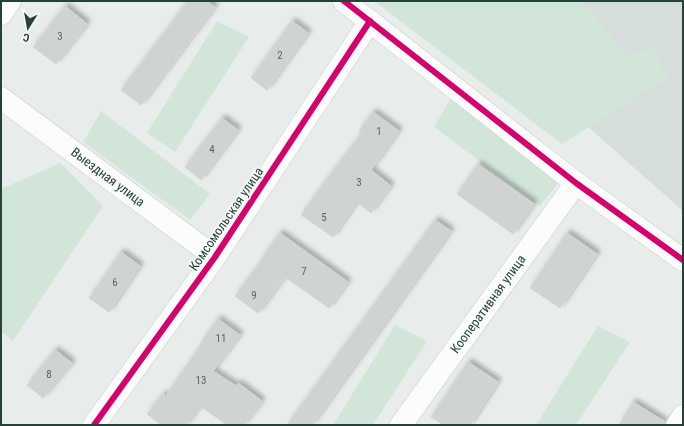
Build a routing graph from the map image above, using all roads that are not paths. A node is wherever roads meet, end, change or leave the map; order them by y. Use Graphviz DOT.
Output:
graph roads {
  1 [pos="10,1"];
  2 [pos="344,1"];
  3 [pos="1,14"];
  4 [pos="370,21"];
  5 [pos="1,98"];
  6 [pos="576,183"];
  7 [pos="215,257"];
  8 [pos="683,260"];
  9 [pos="683,416"];
  10 [pos="94,425"];
  11 [pos="401,425"];
  12 [pos="677,425"];
  1 -- 3 [label="street"];
  2 -- 4 [label="street"];
  4 -- 6 [label="street"];
  4 -- 7 [label="street, Комсомольская улица"];
  5 -- 7 [label="street, Выездная улица"];
  6 -- 8 [label="street"];
  6 -- 11 [label="street, Кооперативная улица"];
  7 -- 10 [label="street, Комсомольская улица"];
  9 -- 12 [label="street"];
}
